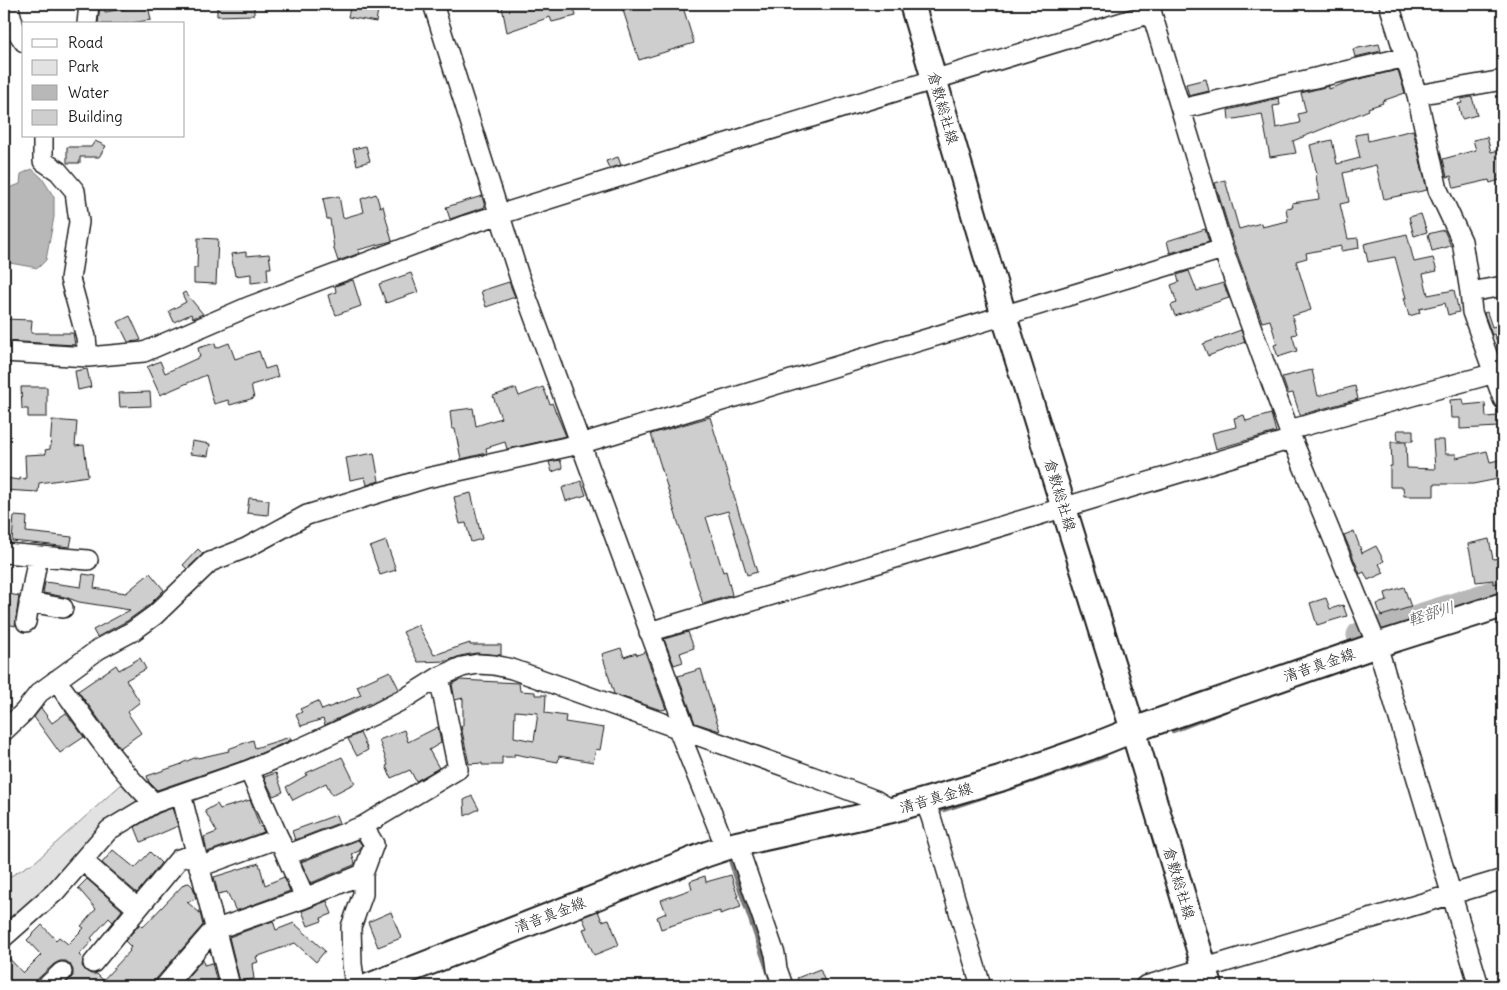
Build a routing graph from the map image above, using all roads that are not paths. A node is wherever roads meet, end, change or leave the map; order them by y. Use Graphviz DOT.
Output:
graph roads {
  1 [pos="8,4"];
  2 [pos="89,4"];
  3 [pos="433,4"];
  4 [pos="912,4"];
  5 [pos="1389,4"];
  6 [pos="1150,8"];
  7 [pos="87,22"];
  8 [pos="22,39"];
  9 [pos="1406,57"];
  10 [pos="935,79"];
  11 [pos="1503,80"];
  12 [pos="1417,95"];
  13 [pos="1181,109"];
  14 [pos="43,138"];
  15 [pos="500,214"];
  16 [pos="1223,249"];
  17 [pos="1503,286"];
  18 [pos="1470,292"];
  19 [pos="1004,316"];
  20 [pos="4,352"];
  21 [pos="88,357"];
  22 [pos="1495,373"];
  23 [pos="1503,399"];
  24 [pos="1291,435"];
  25 [pos="580,444"];
  26 [pos="1064,507"];
  27 [pos="4,553"];
  28 [pos="38,556"];
  29 [pos="88,560"];
  30 [pos="29,602"];
  31 [pos="1503,605"];
  32 [pos="63,608"];
  33 [pos="26,622"];
  34 [pos="649,632"];
  35 [pos="1373,636"];
  36 [pos="439,677"];
  37 [pos="56,680"];
  38 [pos="1133,730"];
  39 [pos="4,731"];
  40 [pos="682,731"];
  41 [pos="249,770"];
  42 [pos="181,794"];
  43 [pos="925,802"];
  44 [pos="154,803"];
  45 [pos="892,810"];
  46 [pos="363,826"];
  47 [pos="278,838"];
  48 [pos="731,846"];
  49 [pos="287,855"];
  50 [pos="83,861"];
  51 [pos="197,861"];
  52 [pos="363,874"];
  53 [pos="1503,879"];
  54 [pos="1452,894"];
  55 [pos="305,898"];
  56 [pos="137,908"];
  57 [pos="217,929"];
  58 [pos="4,937"];
  59 [pos="93,963"];
  60 [pos="62,972"];
  61 [pos="1207,977"];
  62 [pos="47,986"];
  63 [pos="165,986"];
  64 [pos="230,986"];
  65 [pos="356,986"];
  66 [pos="369,986"];
  67 [pos="783,986"];
  68 [pos="981,986"];
  69 [pos="1145,986"];
  70 [pos="1479,986"];
  1 -- 8 [label="street"];
  2 -- 7 [label="street"];
  3 -- 15 [label="street"];
  4 -- 10 [label="main road, 倉敷総社線"];
  5 -- 9 [label="street"];
  6 -- 10 [label="street"];
  6 -- 13 [label="street"];
  9 -- 12 [label="street"];
  9 -- 13 [label="street"];
  10 -- 15 [label="street"];
  10 -- 19 [label="main road, 倉敷総社線"];
  11 -- 12 [label="street"];
  12 -- 18 [label="street"];
  13 -- 16 [label="street"];
  14 -- 21 [label="street"];
  15 -- 21 [label="street"];
  15 -- 25 [label="street"];
  16 -- 19 [label="street"];
  16 -- 24 [label="street"];
  17 -- 18 [label="street"];
  18 -- 22 [label="street"];
  19 -- 25 [label="street"];
  19 -- 26 [label="main road, 倉敷総社線"];
  20 -- 21 [label="street"];
  22 -- 23 [label="street"];
  22 -- 24 [label="street"];
  24 -- 26 [label="street"];
  24 -- 35 [label="street"];
  25 -- 34 [label="street"];
  25 -- 37 [label="street"];
  26 -- 34 [label="street"];
  26 -- 38 [label="main road, 倉敷総社線"];
  27 -- 28 [label="street"];
  28 -- 29 [label="street"];
  28 -- 30 [label="street"];
  30 -- 32 [label="street"];
  30 -- 33 [label="street"];
  31 -- 35 [label="main road, 清音真金線"];
  34 -- 40 [label="street"];
  35 -- 38 [label="main road, 清音真金線"];
  35 -- 54 [label="street"];
  36 -- 40 [label="street"];
  36 -- 41 [label="street"];
  36 -- 46 [label="street"];
  37 -- 39 [label="street"];
  37 -- 44 [label="street"];
  38 -- 43 [label="main road, 清音真金線"];
  38 -- 61 [label="main road, 倉敷総社線"];
  40 -- 45 [label="street"];
  40 -- 48 [label="street"];
  41 -- 42 [label="street"];
  41 -- 47 [label="street"];
  42 -- 44 [label="street"];
  42 -- 51 [label="street"];
  43 -- 45 [label="main road, 清音真金線"];
  43 -- 68 [label="street"];
  44 -- 50 [label="street"];
  45 -- 48 [label="main road, 清音真金線"];
  46 -- 49 [label="street"];
  46 -- 52 [label="street"];
  47 -- 49 [label="street"];
  47 -- 51 [label="street"];
  48 -- 66 [label="main road, 清音真金線"];
  48 -- 67 [label="street"];
  49 -- 55 [label="street"];
  50 -- 56 [label="street"];
  50 -- 58 [label="street"];
  51 -- 56 [label="street"];
  51 -- 57 [label="street"];
  52 -- 55 [label="street"];
  52 -- 65 [label="street"];
  53 -- 54 [label="street"];
  54 -- 61 [label="street"];
  54 -- 70 [label="street"];
  55 -- 57 [label="street"];
  56 -- 59 [label="street"];
  57 -- 63 [label="street"];
  57 -- 64 [label="street"];
  60 -- 62 [label="street"];
  61 -- 69 [label="street"];
}
